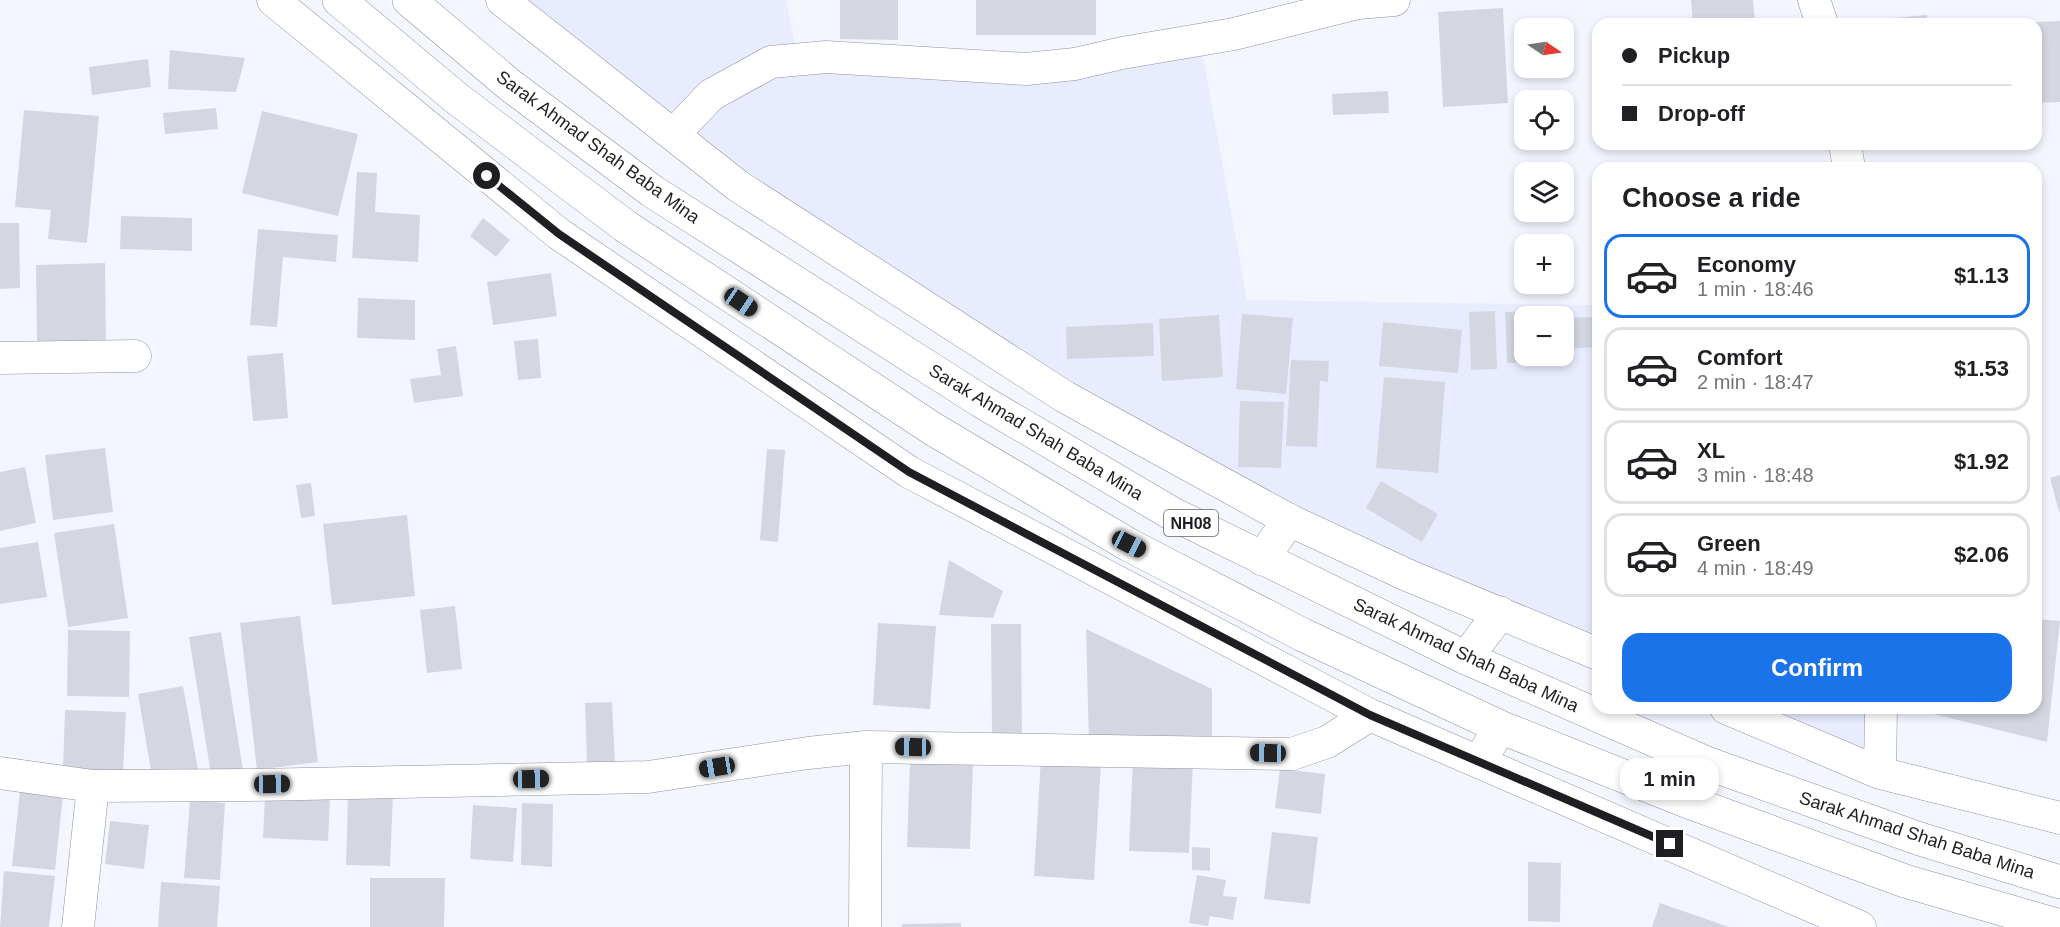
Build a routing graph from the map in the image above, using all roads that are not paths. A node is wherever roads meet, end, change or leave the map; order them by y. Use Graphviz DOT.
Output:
graph roads {
  1 [pos="273,0"];
  2 [pos="339,0"];
  3 [pos="409,0"];
  4 [pos="502,0"];
  5 [pos="1394,0"];
  6 [pos="1814,0"];
  7 [pos="1820,18"];
  8 [pos="673,135"];
  9 [pos="135,356"];
  10 [pos="0,358"];
  11 [pos="1289,520"];
  12 [pos="1263,559"];
  13 [pos="1500,613"];
  14 [pos="1592,651"];
  15 [pos="1466,658"];
  16 [pos="1592,713"];
  17 [pos="1594,714"];
  18 [pos="1740,714"];
  19 [pos="1881,714"];
  20 [pos="1370,715"];
  21 [pos="1500,727"];
  22 [pos="866,747"];
  23 [pos="1480,761"];
  24 [pos="0,773"];
  25 [pos="1880,773"];
  26 [pos="93,786"];
  27 [pos="2060,818"];
  28 [pos="2060,882"];
  29 [pos="2060,926"];
  30 [pos="78,927"];
  31 [pos="865,927"];
  32 [pos="1860,927"];
  1 -- 20 [label="street"];
  2 -- 21 [label="highway, NH08"];
  3 -- 12 [label="highway, Sarak Ahmad Shah Baba Mina / NH08"];
  4 -- 8 [label="street"];
  5 -- 8 [label="street"];
  6 -- 7 [label="street"];
  8 -- 11 [label="street"];
  9 -- 10 [label="street"];
  11 -- 12 [label="highway"];
  11 -- 13 [label="street"];
  12 -- 15 [label="highway, Sarak Ahmad Shah Baba Mina / NH08"];
  13 -- 14 [label="street"];
  13 -- 15 [label="highway"];
  15 -- 16 [label="highway, Sarak Ahmad Shah Baba Mina / NH08"];
  17 -- 28 [label="highway, Sarak Ahmad Shah Baba Mina / NH08"];
  18 -- 25 [label="street"];
  19 -- 25 [label="street"];
  20 -- 22 [label="street"];
  20 -- 23 [label="street"];
  21 -- 23 [label="highway"];
  21 -- 29 [label="highway, NH08"];
  22 -- 26 [label="street"];
  22 -- 31 [label="street"];
  23 -- 32 [label="street"];
  24 -- 26 [label="street"];
  25 -- 27 [label="street"];
  26 -- 30 [label="street"];
}
